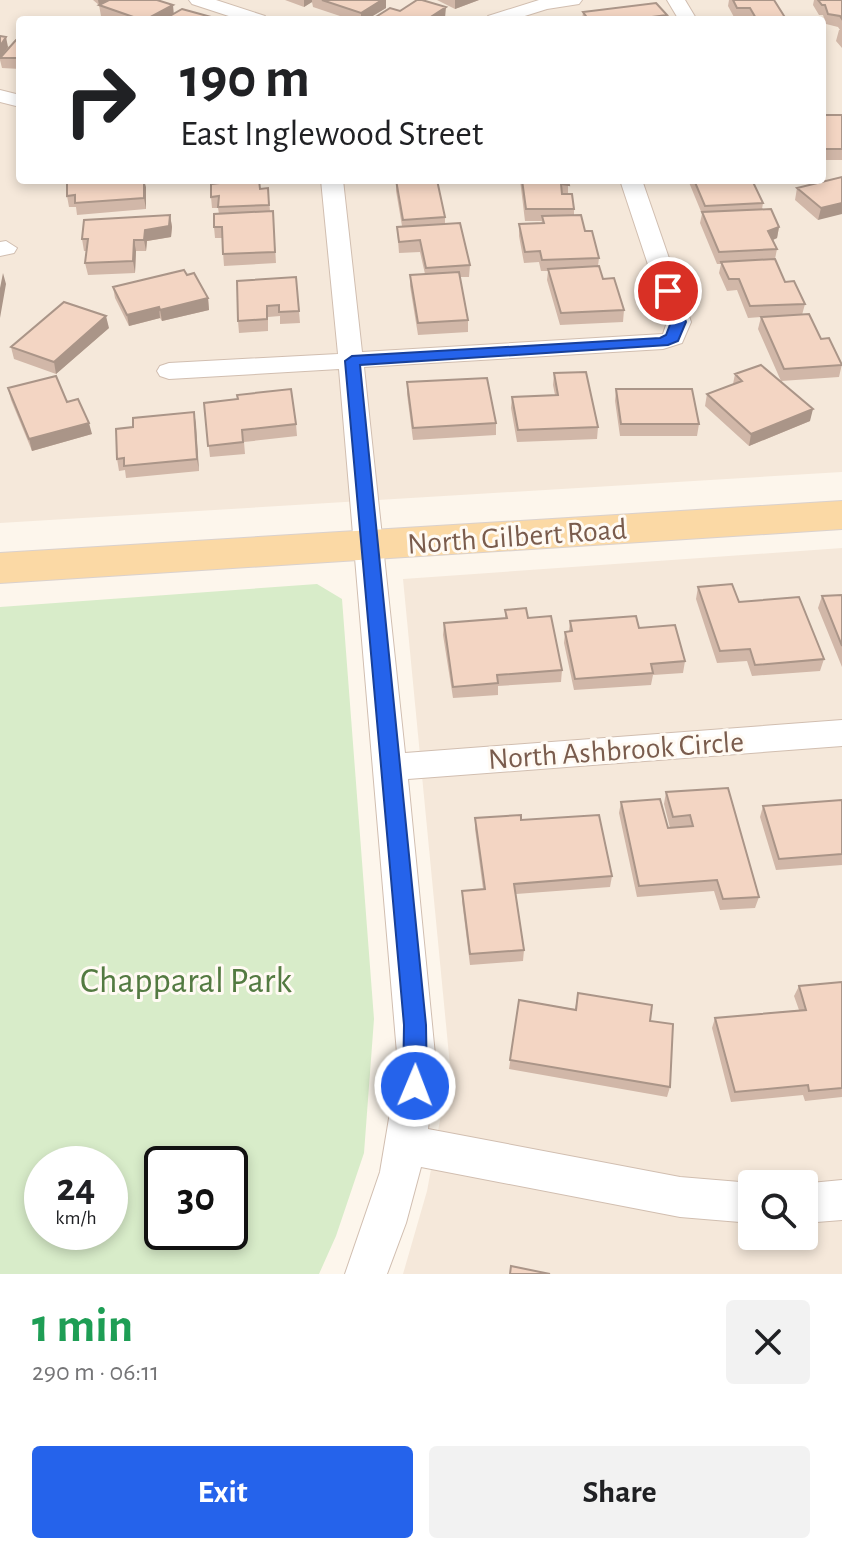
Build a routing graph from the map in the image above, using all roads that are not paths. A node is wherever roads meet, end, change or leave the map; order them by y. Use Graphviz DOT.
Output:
graph roads {
  1 [pos="198,0"];
  2 [pos="573,0"];
  3 [pos="247,16"];
  4 [pos="506,16"];
  5 [pos="332,184"];
  6 [pos="632,184"];
  7 [pos="352,361"];
  8 [pos="169,371"];
  9 [pos="842,515"];
  10 [pos="370,545"];
  11 [pos="0,568"];
  12 [pos="842,733"];
  13 [pos="391,767"];
  14 [pos="407,1145"];
  15 [pos="842,1200"];
  16 [pos="738,1202"];
  17 [pos="818,1202"];
  18 [pos="366,1274"];
  1 -- 3 [label="street"];
  2 -- 4 [label="street"];
  5 -- 7 [label="street"];
  6 -- 7 [label="street"];
  7 -- 8 [label="street"];
  7 -- 10 [label="street"];
  9 -- 10 [label="main road, North Gilbert Road"];
  10 -- 11 [label="main road, North Gilbert Road"];
  10 -- 13 [label="street"];
  12 -- 13 [label="street, North Ashbrook Circle"];
  13 -- 14 [label="street"];
  14 -- 16 [label="street"];
  14 -- 18 [label="street"];
  15 -- 17 [label="street"];
}
